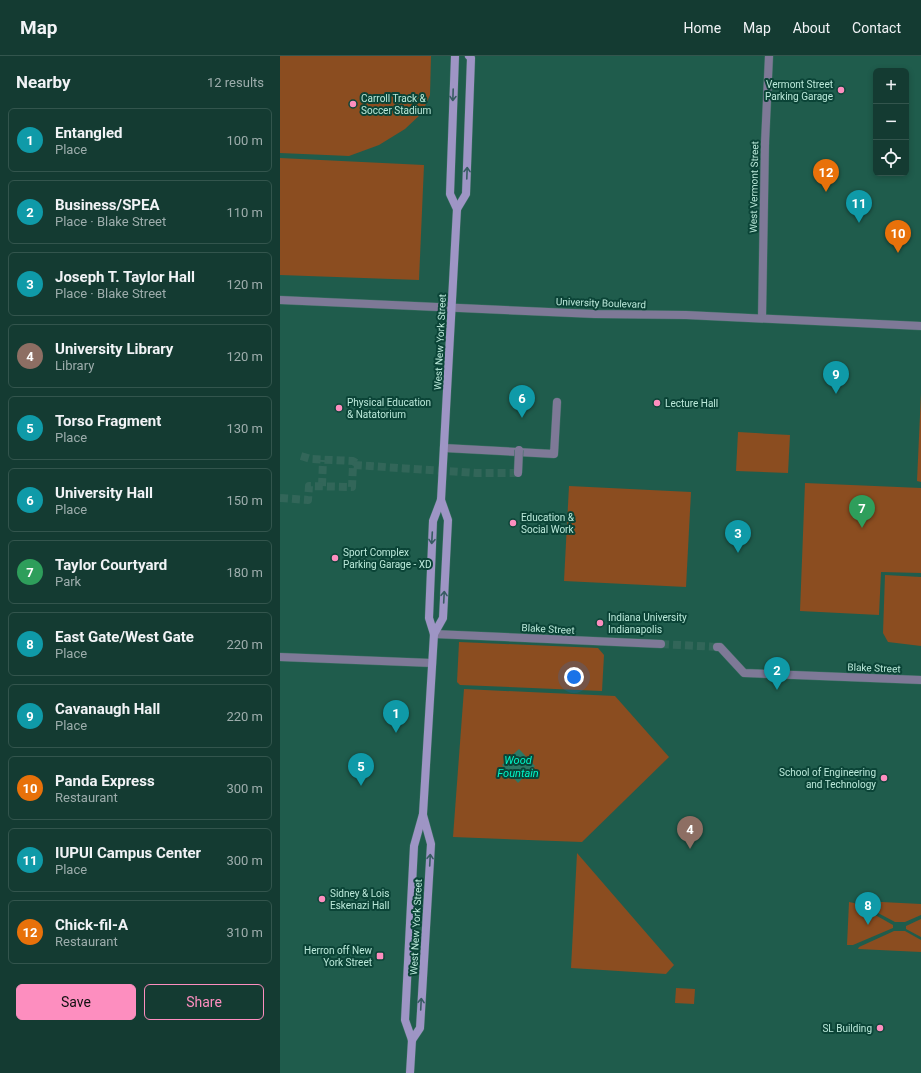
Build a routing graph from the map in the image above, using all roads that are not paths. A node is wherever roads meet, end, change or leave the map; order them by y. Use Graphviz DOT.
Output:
graph roads {
  1 [pos="455,56"];
  2 [pos="470,56"];
  3 [pos="769,56"];
  4 [pos="457,209"];
  5 [pos="280,300"];
  6 [pos="452,307"];
  7 [pos="762,318"];
  8 [pos="921,326"];
  9 [pos="557,402"];
  10 [pos="444,448"];
  11 [pos="519,450"];
  12 [pos="518,473"];
  13 [pos="441,500"];
  14 [pos="434,634"];
  15 [pos="661,644"];
  16 [pos="717,647"];
  17 [pos="280,656"];
  18 [pos="432,663"];
  19 [pos="921,680"];
  20 [pos="423,814"];
  21 [pos="412,1040"];
  22 [pos="410,1073"];
  1 -- 4 [label="main road, West New York Street, one-way"];
  4 -- 2 [label="main road, West New York Street, one-way"];
  3 -- 7 [label="street, West Vermont Street"];
  4 -- 6 [label="main road, West New York Street"];
  5 -- 6 [label="street, University Boulevard"];
  6 -- 7 [label="street, University Boulevard"];
  6 -- 10 [label="main road, West New York Street"];
  7 -- 8 [label="street, University Boulevard"];
  9 -- 10 [label="street"];
  10 -- 13 [label="main road, West New York Street"];
  11 -- 12 [label="street, bridge"];
  13 -- 14 [label="main road, West New York Street, one-way"];
  14 -- 13 [label="main road, West New York Street, one-way"];
  14 -- 15 [label="street, Blake Street"];
  14 -- 18 [label="main road, West New York Street"];
  16 -- 19 [label="street, Blake Street"];
  17 -- 18 [label="street"];
  18 -- 20 [label="main road, West New York Street"];
  20 -- 21 [label="main road, West New York Street"];
  21 -- 20 [label="main road, West New York Street, one-way"];
  21 -- 22 [label="main road, West New York Street"];
}
